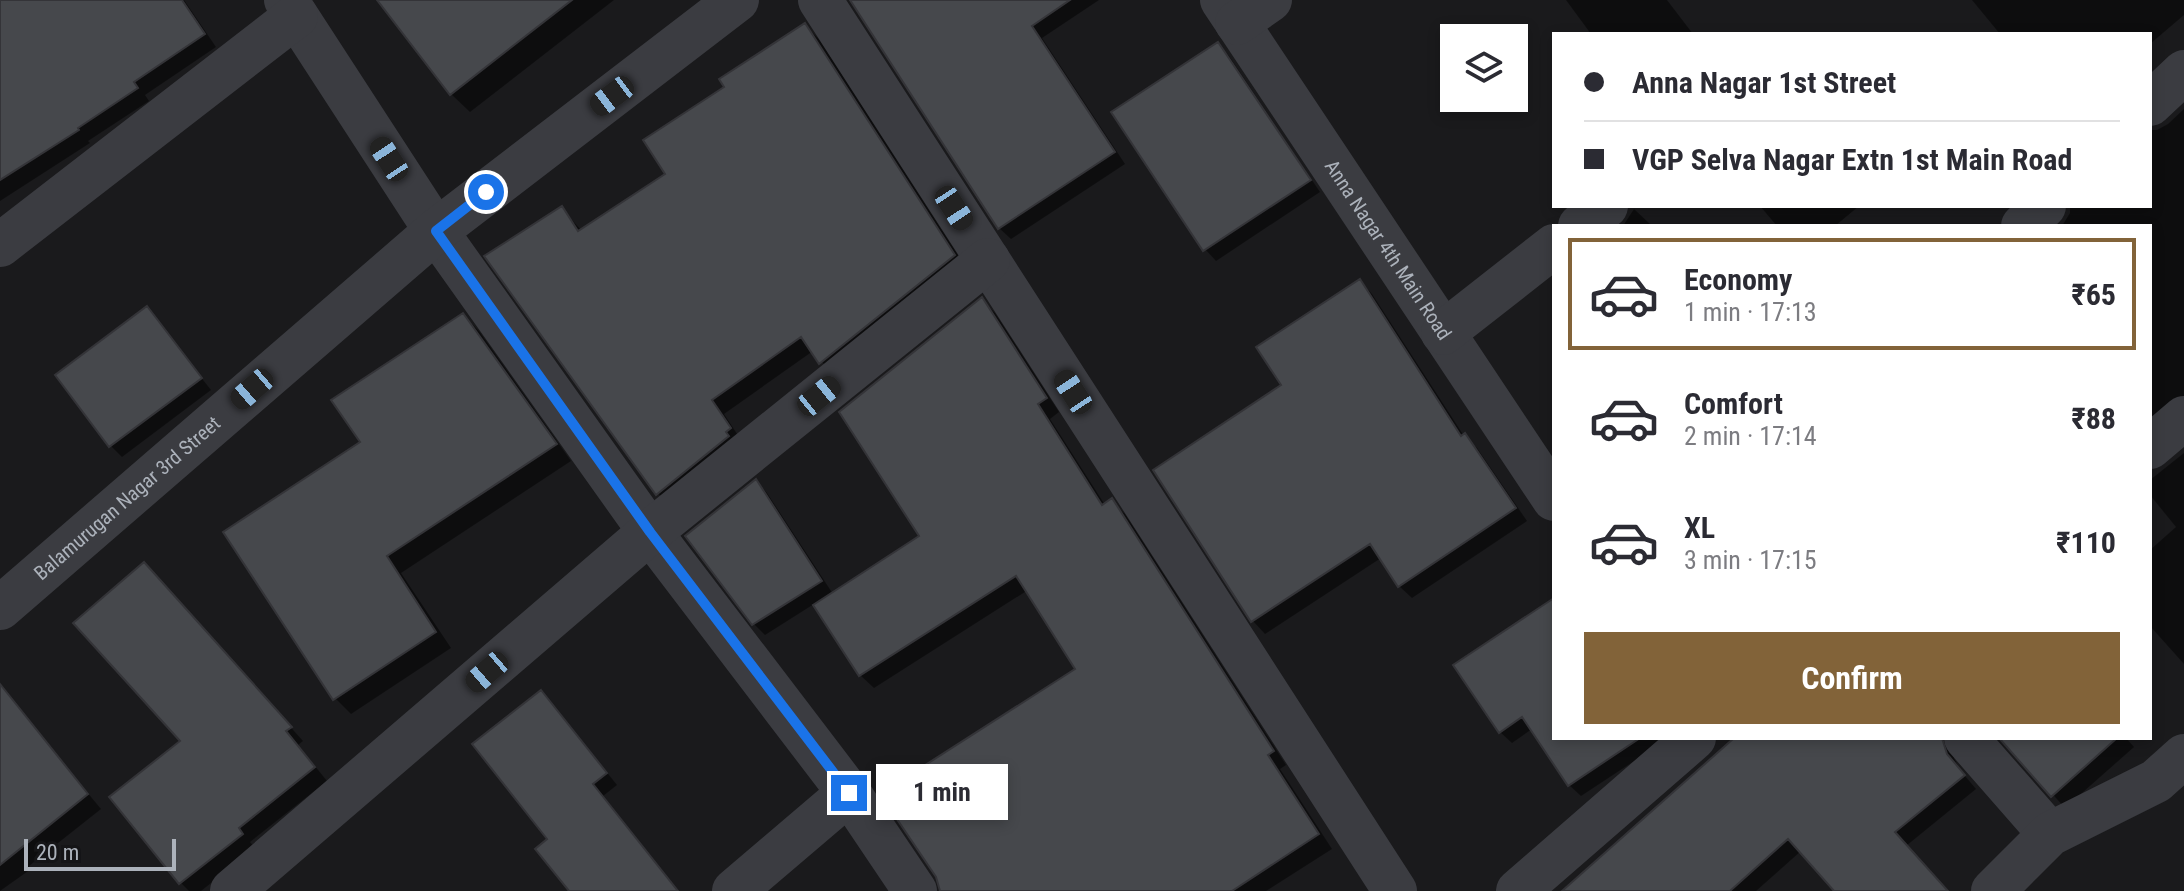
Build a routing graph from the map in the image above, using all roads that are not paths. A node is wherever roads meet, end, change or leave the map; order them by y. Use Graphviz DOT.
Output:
graph roads {
  1 [pos="737,0"];
  2 [pos="820,0"];
  3 [pos="291,8"];
  4 [pos="1243,8"];
  5 [pos="2184,72"];
  6 [pos="2152,102"];
  7 [pos="1603,208"];
  8 [pos="2042,208"];
  9 [pos="1583,224"];
  10 [pos="2025,224"];
  11 [pos="436,231"];
  12 [pos="0,245"];
  13 [pos="1552,248"];
  14 [pos="988,260"];
  15 [pos="1443,333"];
  16 [pos="2184,418"];
  17 [pos="2152,445"];
  18 [pos="1552,496"];
  19 [pos="650,532"];
  20 [pos="0,608"];
  21 [pos="1692,740"];
  22 [pos="1968,740"];
  23 [pos="2184,756"];
  24 [pos="849,793"];
  25 [pos="2050,834"];
  26 [pos="232,891"];
  27 [pos="734,891"];
  28 [pos="915,891"];
  29 [pos="1395,891"];
  30 [pos="1518,891"];
  31 [pos="1993,891"];
  1 -- 11 [label="street, Balamurugan Nagar 3rd Street"];
  2 -- 14 [label="street"];
  3 -- 11 [label="street"];
  3 -- 12 [label="street"];
  4 -- 15 [label="street, Anna Nagar 4th Main Road"];
  5 -- 6 [label="street"];
  7 -- 9 [label="street"];
  8 -- 10 [label="street"];
  11 -- 19 [label="street"];
  11 -- 20 [label="street, Balamurugan Nagar 3rd Street"];
  13 -- 15 [label="street"];
  14 -- 19 [label="street"];
  14 -- 29 [label="street"];
  15 -- 18 [label="street, Anna Nagar 4th Main Road"];
  16 -- 17 [label="street"];
  19 -- 24 [label="street"];
  19 -- 26 [label="street"];
  21 -- 30 [label="street"];
  22 -- 25 [label="street"];
  23 -- 25 [label="street"];
  24 -- 27 [label="street"];
  24 -- 28 [label="street"];
  25 -- 31 [label="street"];
}
